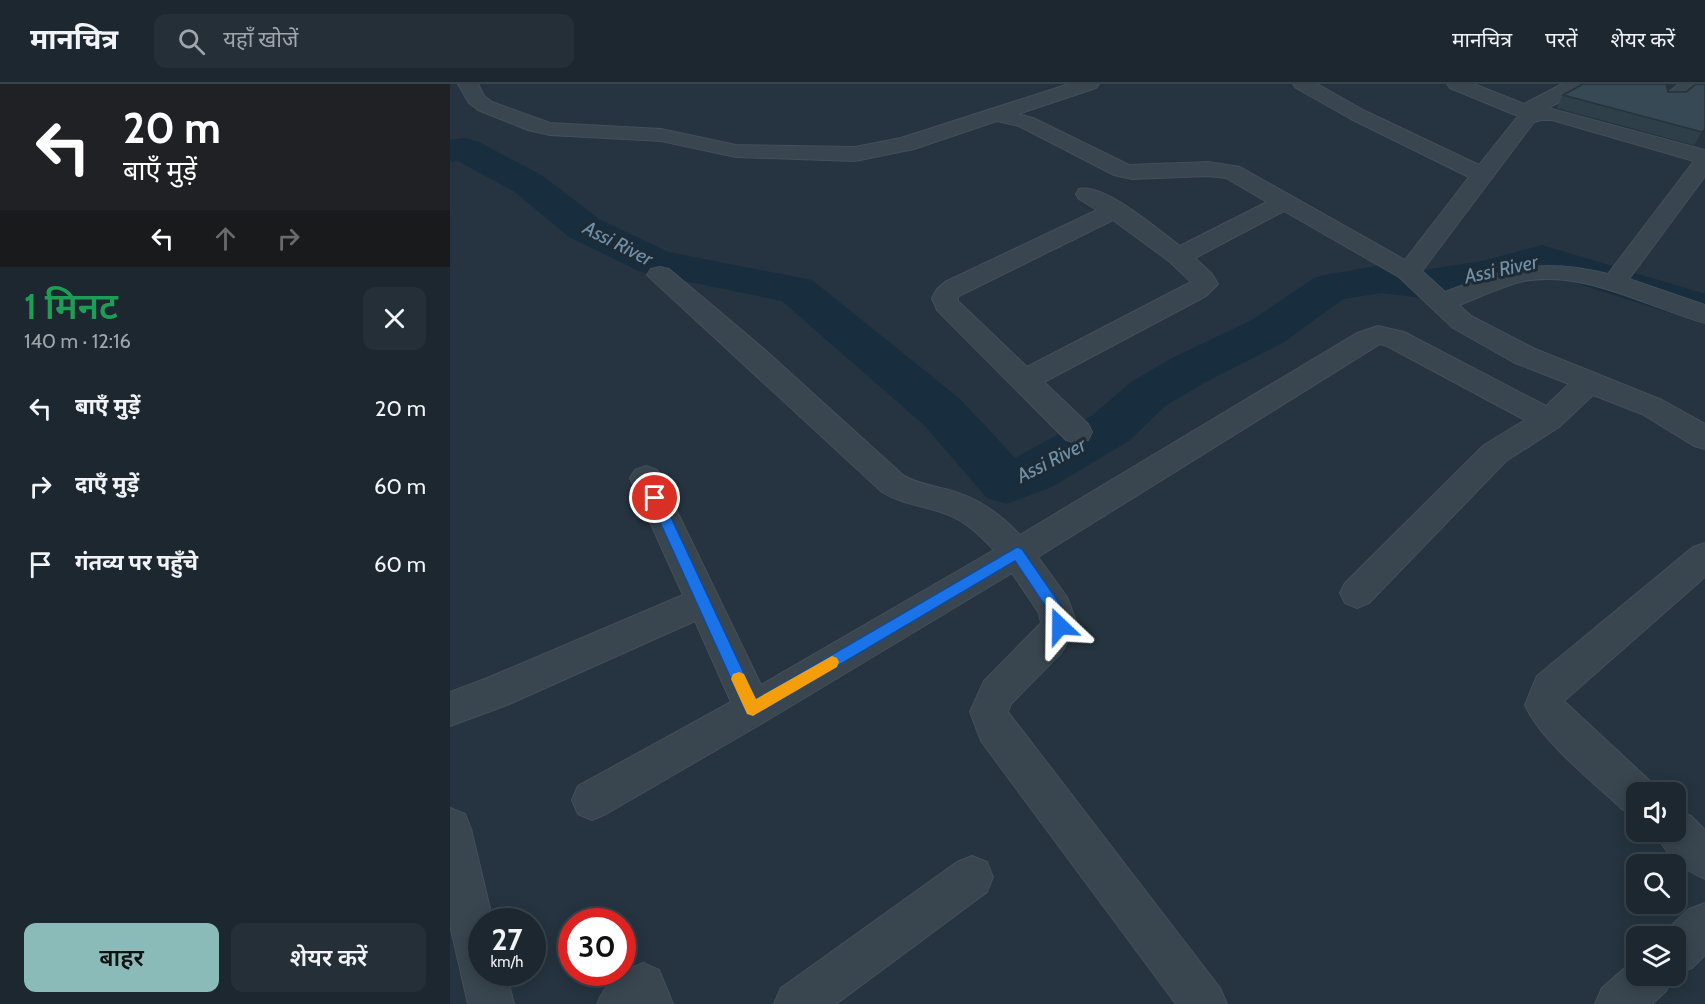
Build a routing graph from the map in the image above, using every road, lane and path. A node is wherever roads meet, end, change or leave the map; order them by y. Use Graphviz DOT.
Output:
graph roads {
  1 [pos="468,84"];
  2 [pos="1089,84"];
  3 [pos="1303,84"];
  4 [pos="1457,84"];
  5 [pos="1572,84"];
  6 [pos="1692,84"];
  7 [pos="1671,99"];
  8 [pos="996,114"];
  9 [pos="1528,114"];
  10 [pos="1705,159"];
  11 [pos="1484,177"];
  12 [pos="1087,194"];
  13 [pos="1284,202"];
  14 [pos="1115,210"];
  15 [pos="1179,257"];
  16 [pos="660,275"];
  17 [pos="1614,281"];
  18 [pos="1422,286"];
  19 [pos="1705,314"];
  20 [pos="1025,380"];
  21 [pos="1588,383"];
  22 [pos="1549,420"];
  23 [pos="1077,432"];
  24 [pos="1705,438"];
  25 [pos="646,478"];
  26 [pos="1017,553"];
  27 [pos="1705,557"];
  28 [pos="1357,593"];
  29 [pos="702,602"];
  30 [pos="450,709"];
  31 [pos="753,709"];
  32 [pos="1626,786"];
  33 [pos="592,800"];
  34 [pos="450,829"];
  35 [pos="1686,840"];
  36 [pos="1705,858"];
  37 [pos="972,877"];
  38 [pos="468,908"];
  39 [pos="1705,925"];
  40 [pos="1686,943"];
  41 [pos="486,986"];
  42 [pos="1638,986"];
  43 [pos="491,1004"];
  44 [pos="620,1004"];
  45 [pos="650,1004"];
  46 [pos="797,1004"];
  47 [pos="1204,1004"];
  48 [pos="1618,1004"];
  1 -- 8 [label="street"];
  2 -- 8 [label="street"];
  3 -- 11 [label="street"];
  4 -- 9 [label="street"];
  5 -- 9 [label="street"];
  6 -- 7 [label="street"];
  8 -- 13 [label="street"];
  9 -- 10 [label="street"];
  9 -- 11 [label="street"];
  10 -- 17 [label="street"];
  11 -- 18 [label="street"];
  12 -- 14 [label="street"];
  13 -- 15 [label="street"];
  13 -- 18 [label="street"];
  14 -- 15 [label="street"];
  14 -- 20 [label="street"];
  15 -- 20 [label="street"];
  16 -- 26 [label="street"];
  17 -- 18 [label="street"];
  17 -- 19 [label="street"];
  18 -- 21 [label="street"];
  20 -- 23 [label="street"];
  21 -- 22 [label="street"];
  21 -- 24 [label="street"];
  22 -- 26 [label="street"];
  22 -- 28 [label="street"];
  25 -- 29 [label="street"];
  26 -- 31 [label="street"];
  26 -- 47 [label="street"];
  27 -- 32 [label="street"];
  29 -- 30 [label="street"];
  29 -- 31 [label="street"];
  31 -- 33 [label="street"];
  34 -- 38 [label="street"];
  35 -- 36 [label="street"];
  37 -- 46 [label="street"];
  39 -- 40 [label="street"];
  41 -- 43 [label="street"];
  42 -- 48 [label="street"];
  44 -- 45 [label="street"];
}
